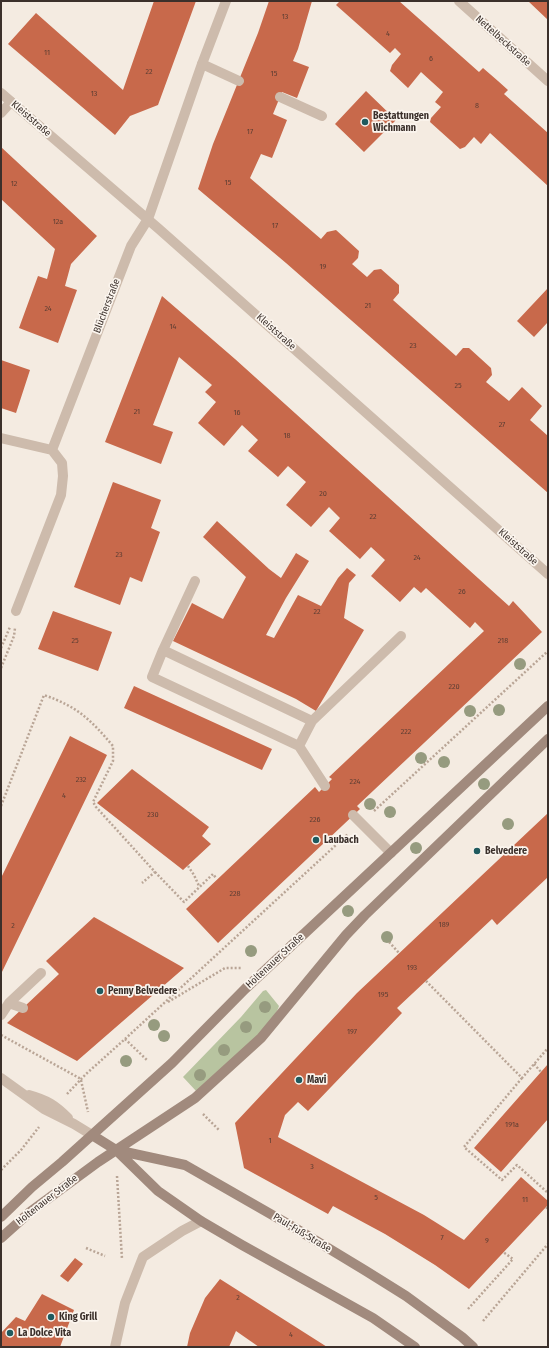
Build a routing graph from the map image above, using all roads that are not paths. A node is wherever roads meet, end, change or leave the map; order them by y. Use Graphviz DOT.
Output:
graph roads {
  1 [pos="226,1"];
  2 [pos="459,1"];
  3 [pos="202,64"];
  4 [pos="548,80"];
  5 [pos="239,81"];
  6 [pos="1,93"];
  7 [pos="280,97"];
  8 [pos="11,102"];
  9 [pos="1,113"];
  10 [pos="322,116"];
  11 [pos="148,219"];
  12 [pos="1,438"];
  13 [pos="52,450"];
  14 [pos="548,574"];
  15 [pos="195,581"];
  16 [pos="16,611"];
  17 [pos="401,636"];
  18 [pos="163,650"];
  19 [pos="548,706"];
  20 [pos="312,721"];
  21 [pos="548,739"];
  22 [pos="299,746"];
  23 [pos="325,786"];
  24 [pos="353,815"];
  25 [pos="391,853"];
  26 [pos="41,973"];
  27 [pos="8,1003"];
  28 [pos="23,1008"];
  29 [pos="1,1015"];
  30 [pos="1,1078"];
  31 [pos="92,1135"];
  32 [pos="116,1150"];
  33 [pos="1,1216"];
  34 [pos="201,1221"];
  35 [pos="1,1238"];
  36 [pos="115,1347"];
  37 [pos="415,1347"];
  38 [pos="473,1347"];
  1 -- 3 [label="street, Blücherstraße"];
  2 -- 4 [label="street, Nettelbeckstraße"];
  3 -- 5 [label="street"];
  3 -- 11 [label="street, Blücherstraße"];
  6 -- 8 [label="street, Kleiststraße"];
  7 -- 10 [label="street"];
  8 -- 9 [label="street"];
  8 -- 11 [label="street, Kleiststraße"];
  11 -- 13 [label="street, Blücherstraße"];
  11 -- 14 [label="street, Kleiststraße"];
  12 -- 13 [label="street"];
  13 -- 16 [label="street"];
  15 -- 18 [label="street"];
  17 -- 20 [label="street"];
  18 -- 20 [label="street"];
  18 -- 22 [label="street"];
  19 -- 25 [label="main road, Holtenauer Straße"];
  20 -- 22 [label="street"];
  21 -- 32 [label="main road, Holtenauer Straße"];
  22 -- 23 [label="street"];
  24 -- 25 [label="street"];
  25 -- 31 [label="main road, Holtenauer Straße"];
  26 -- 27 [label="street"];
  27 -- 28 [label="street"];
  27 -- 29 [label="street"];
  30 -- 31 [label="street"];
  31 -- 32 [label="main road, Paul-Fuß-Straße"];
  31 -- 33 [label="main road, Holtenauer Straße"];
  32 -- 34 [label="main road, Paul-Fuß-Straße"];
  32 -- 35 [label="main road, Holtenauer Straße"];
  32 -- 38 [label="main road, Paul-Fuß-Straße"];
  34 -- 36 [label="street"];
  34 -- 37 [label="main road, Paul-Fuß-Straße"];
}
